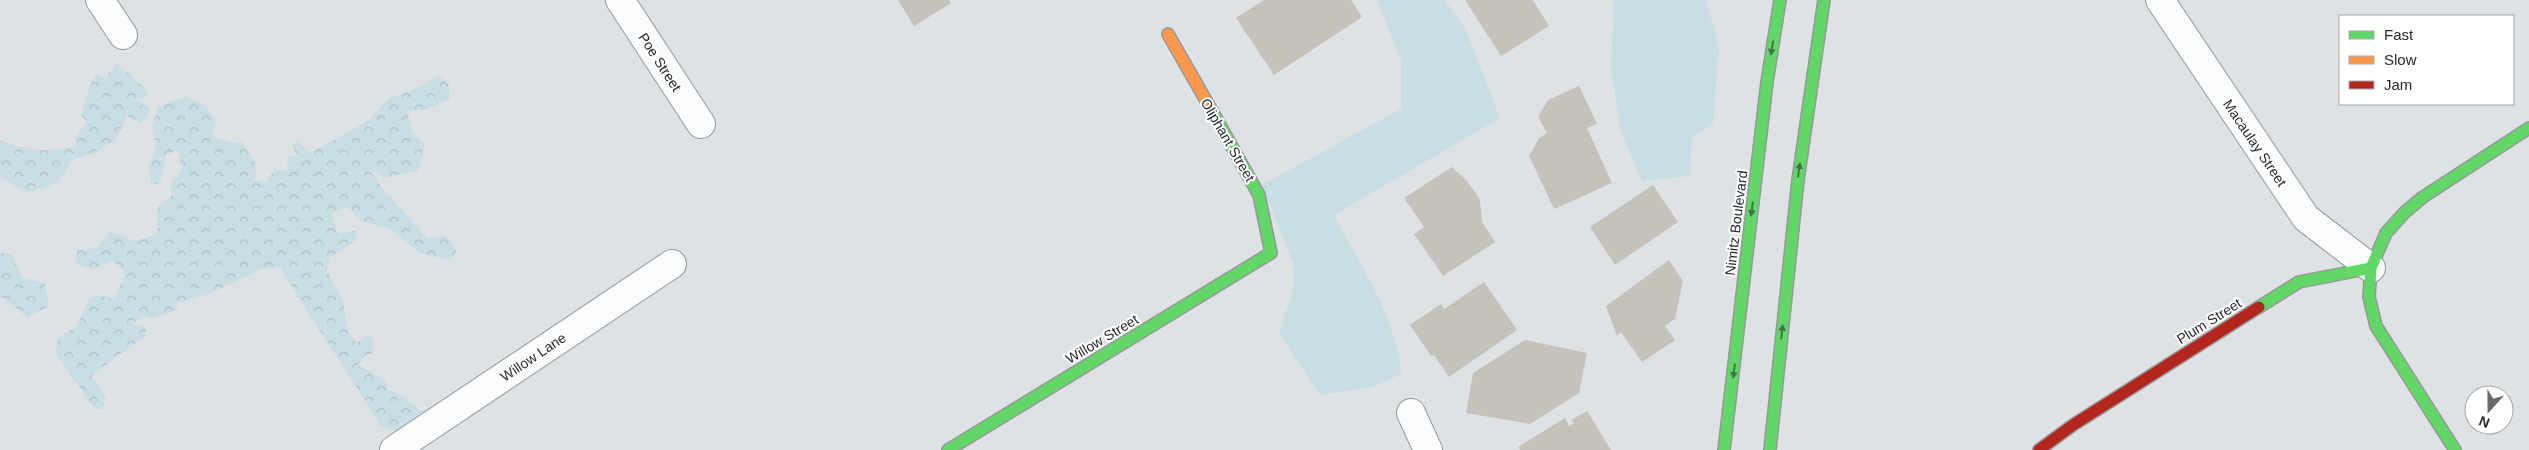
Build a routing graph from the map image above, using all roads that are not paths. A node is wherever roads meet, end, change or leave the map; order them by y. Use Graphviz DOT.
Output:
graph roads {
  1 [pos="100,0"];
  2 [pos="620,0"];
  3 [pos="1780,0"];
  4 [pos="1824,0"];
  5 [pos="2160,0"];
  6 [pos="1168,34"];
  7 [pos="123,35"];
  8 [pos="701,124"];
  9 [pos="2529,128"];
  10 [pos="1271,253"];
  11 [pos="672,264"];
  12 [pos="2371,268"];
  13 [pos="1411,413"];
  14 [pos="394,450"];
  15 [pos="948,450"];
  16 [pos="1428,450"];
  17 [pos="1724,450"];
  18 [pos="1770,450"];
  19 [pos="2039,450"];
  20 [pos="2455,450"];
  1 -- 7 [label="street"];
  2 -- 8 [label="street, Poe Street"];
  3 -- 17 [label="street, Nimitz Boulevard, one-way"];
  18 -- 4 [label="street, one-way"];
  5 -- 12 [label="street, Macaulay Street"];
  6 -- 10 [label="street, Oliphant Street"];
  9 -- 12 [label="street"];
  10 -- 15 [label="street, Willow Street"];
  11 -- 14 [label="street, Willow Lane"];
  12 -- 19 [label="street, Plum Street"];
  12 -- 20 [label="street"];
  13 -- 16 [label="street"];
}
